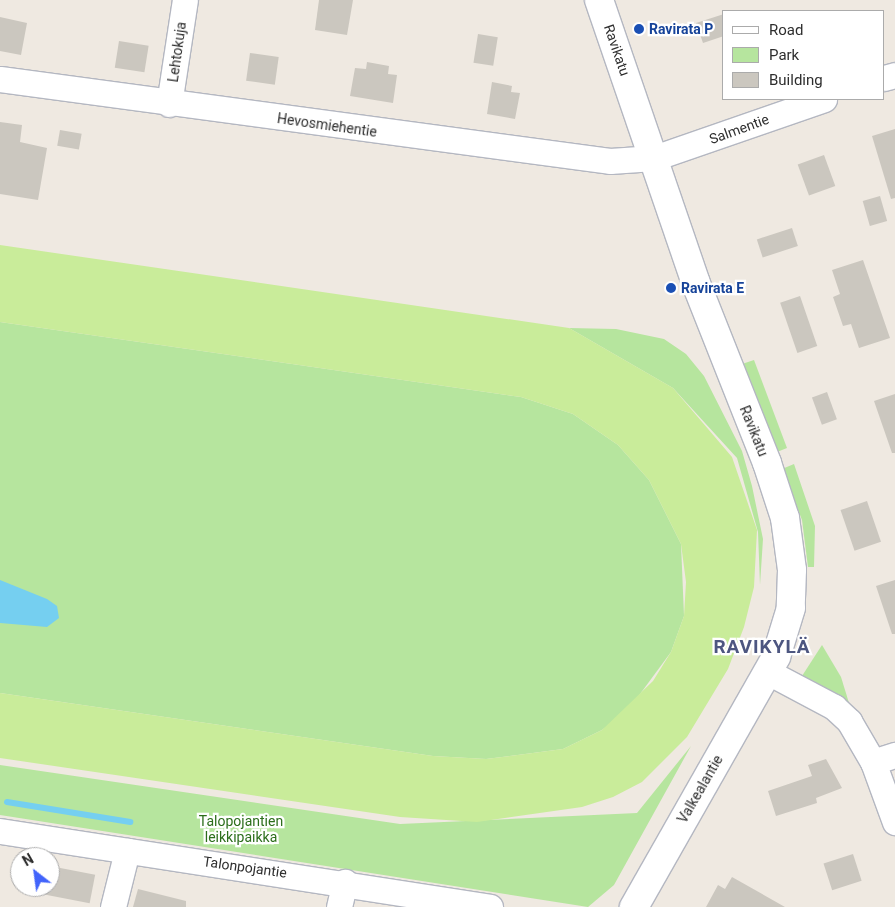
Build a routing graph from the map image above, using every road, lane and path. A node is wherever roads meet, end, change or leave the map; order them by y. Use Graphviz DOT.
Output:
graph roads {
  1 [pos="185,0"];
  2 [pos="600,0"];
  3 [pos="0,79"];
  4 [pos="821,100"];
  5 [pos="170,104"];
  6 [pos="654,158"];
  7 [pos="768,672"];
  8 [pos="884,759"];
  9 [pos="895,822"];
  10 [pos="0,831"];
  11 [pos="127,851"];
  12 [pos="345,882"];
  13 [pos="113,907"];
  14 [pos="339,907"];
  15 [pos="490,907"];
  16 [pos="634,907"];
  1 -- 5 [label="street, Lehtokuja"];
  2 -- 6 [label="street, Ravikatu"];
  3 -- 5 [label="street, Hevosmiehentie"];
  4 -- 6 [label="street, Salmentie"];
  5 -- 6 [label="street, Hevosmiehentie"];
  6 -- 7 [label="street, Ravikatu"];
  7 -- 8 [label="street"];
  7 -- 16 [label="street, Valkealantie"];
  8 -- 9 [label="street"];
  10 -- 11 [label="street, Talonpojantie"];
  11 -- 12 [label="street, Talonpojantie"];
  11 -- 13 [label="street"];
  12 -- 14 [label="street"];
  12 -- 15 [label="street, Talonpojantie"];
}
